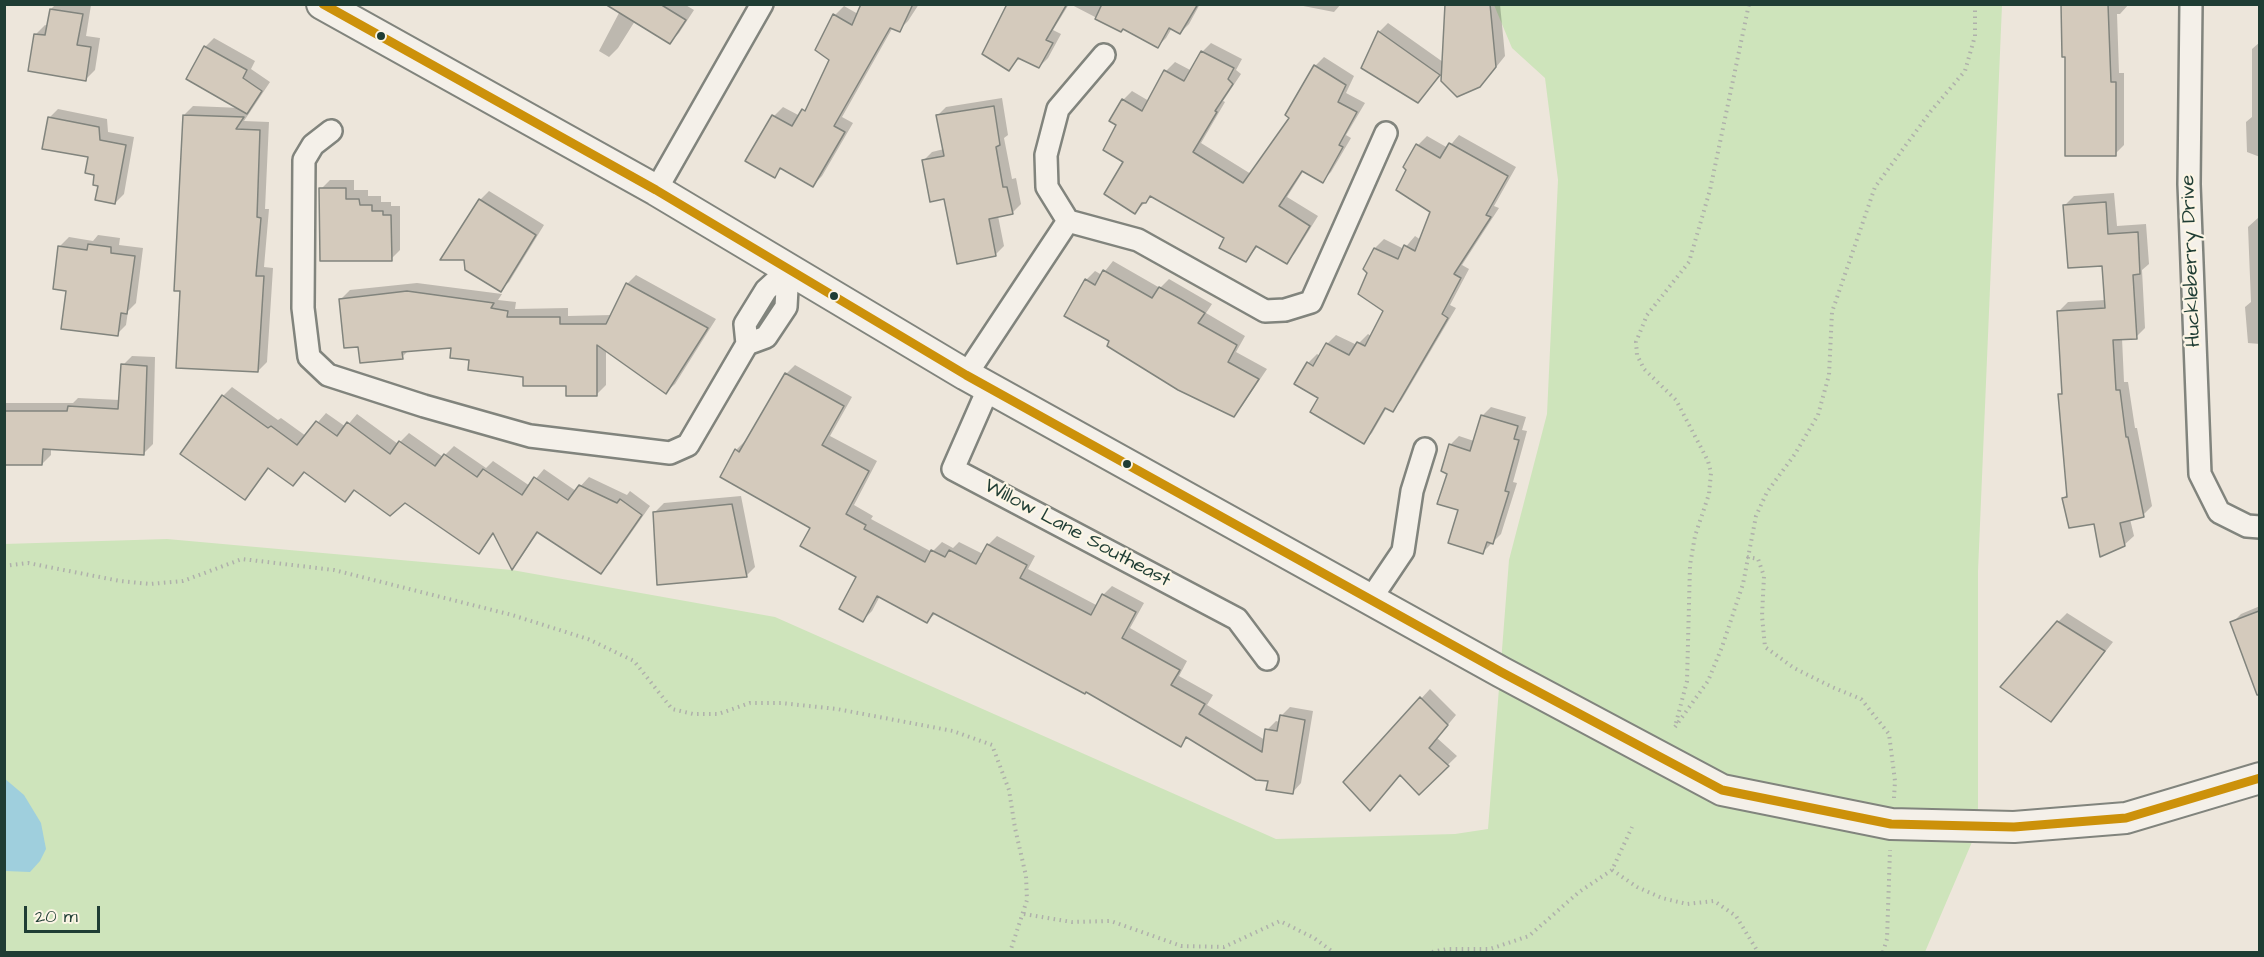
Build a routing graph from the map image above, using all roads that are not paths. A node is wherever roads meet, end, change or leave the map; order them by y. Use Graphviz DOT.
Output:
graph roads {
  1 [pos="322,4"];
  2 [pos="762,4"];
  3 [pos="2191,4"];
  4 [pos="1104,55"];
  5 [pos="331,131"];
  6 [pos="1386,133"];
  7 [pos="656,190"];
  8 [pos="1068,221"];
  9 [pos="788,270"];
  10 [pos="978,381"];
  11 [pos="1425,449"];
  12 [pos="2259,526"];
  13 [pos="1371,600"];
  14 [pos="1267,659"];
  15 [pos="2259,778"];
  1 -- 7 [label="street"];
  2 -- 7 [label="street"];
  3 -- 12 [label="street, Huckleberry Drive"];
  4 -- 8 [label="street"];
  5 -- 9 [label="street"];
  6 -- 8 [label="street"];
  7 -- 9 [label="street"];
  8 -- 10 [label="street"];
  9 -- 10 [label="street"];
  10 -- 13 [label="street"];
  10 -- 14 [label="street, Willow Lane Southeast"];
  11 -- 13 [label="street"];
  13 -- 15 [label="street"];
}
